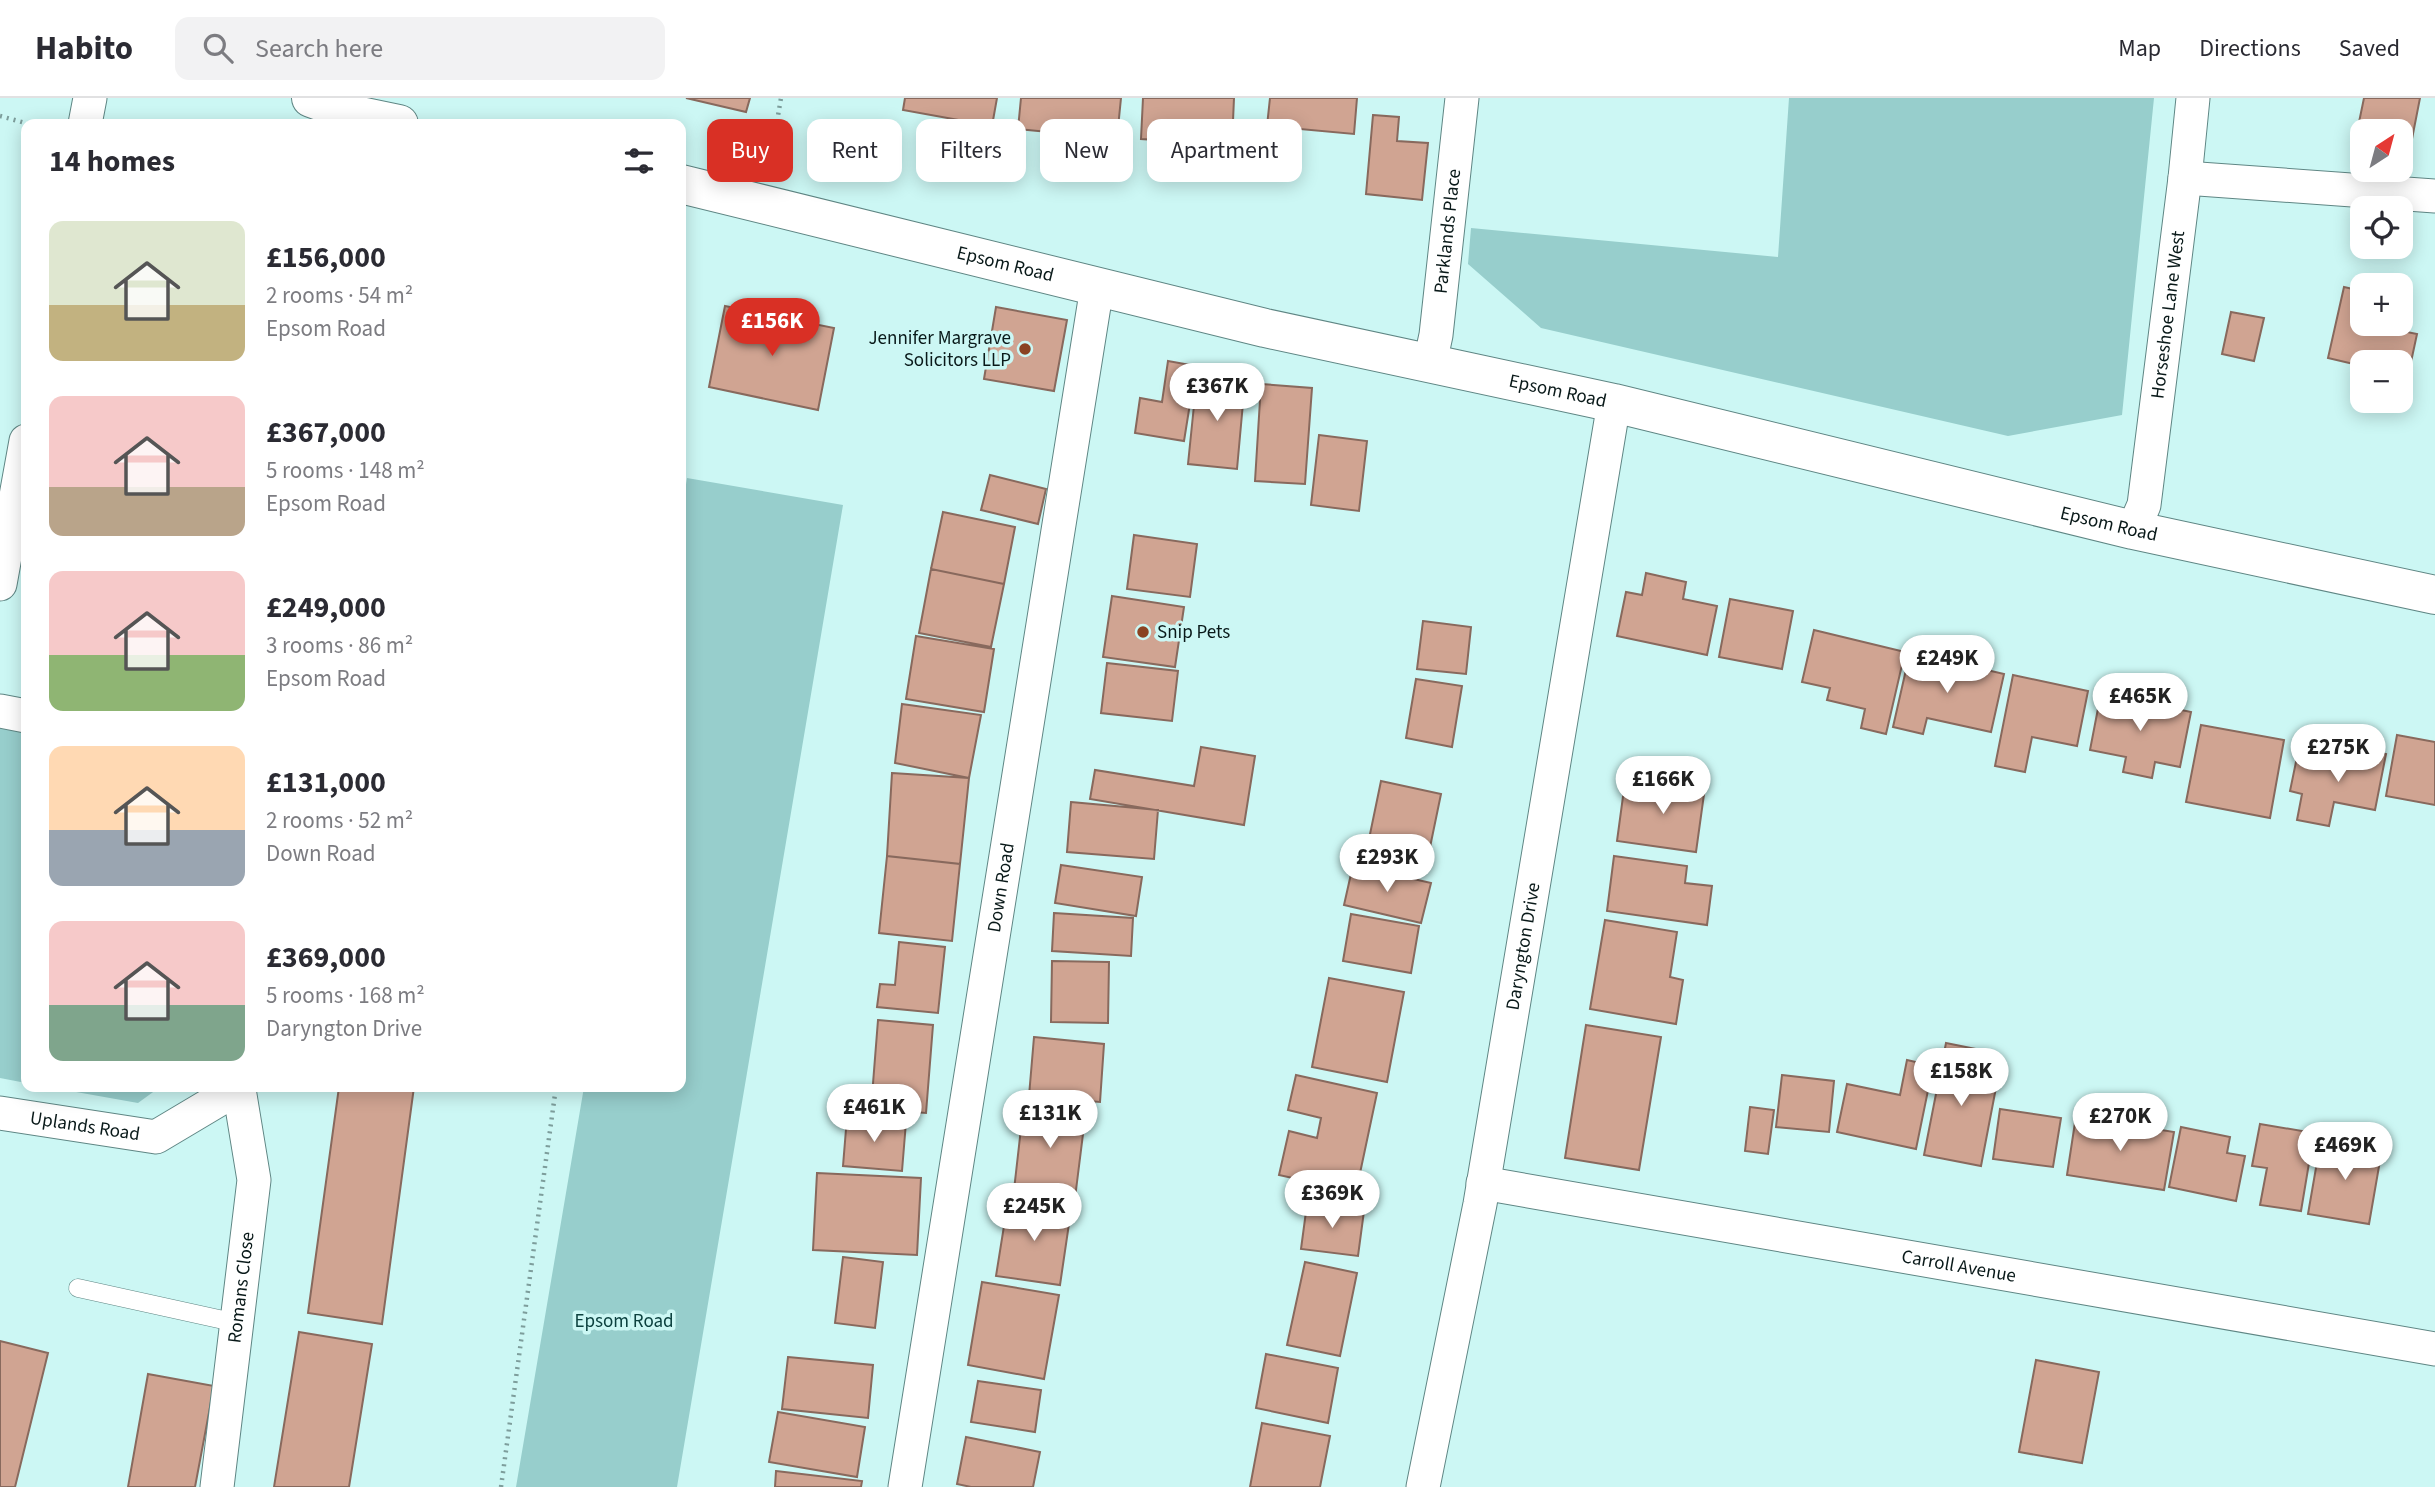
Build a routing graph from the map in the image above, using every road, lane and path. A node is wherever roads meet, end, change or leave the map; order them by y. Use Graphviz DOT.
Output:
graph roads {
  1 [pos="90,98"];
  2 [pos="311,98"];
  3 [pos="781,98"];
  4 [pos="1462,98"];
  5 [pos="2193,98"];
  6 [pos="360,107"];
  7 [pos="0,116"];
  8 [pos="86,119"];
  9 [pos="387,119"];
  10 [pos="21,122"];
  11 [pos="2185,178"];
  12 [pos="686,190"];
  13 [pos="2435,196"];
  14 [pos="761,203"];
  15 [pos="1097,287"];
  16 [pos="1430,363"];
  17 [pos="1614,403"];
  18 [pos="21,468"];
  19 [pos="2133,530"];
  20 [pos="0,584"];
  21 [pos="2435,595"];
  22 [pos="0,711"];
  23 [pos="21,715"];
  24 [pos="232,1092"];
  25 [pos="240,1092"];
  26 [pos="555,1092"];
  27 [pos="0,1113"];
  28 [pos="1483,1184"];
  29 [pos="78,1288"];
  30 [pos="237,1323"];
  31 [pos="2435,1349"];
  32 [pos="217,1487"];
  33 [pos="501,1487"];
  34 [pos="905,1487"];
  35 [pos="1423,1487"];
  1 -- 8 [label="street"];
  2 -- 6 [label="main road"];
  3 -- 14 [label="path"];
  4 -- 16 [label="street, Parklands Place"];
  5 -- 11 [label="street, Horseshoe Lane West"];
  6 -- 9 [label="main road"];
  7 -- 10 [label="path"];
  11 -- 13 [label="street"];
  11 -- 19 [label="street, Horseshoe Lane West"];
  12 -- 14 [label="main road, Epsom Road"];
  14 -- 15 [label="main road, Epsom Road"];
  15 -- 16 [label="main road, Epsom Road"];
  15 -- 34 [label="street, Down Road"];
  16 -- 17 [label="main road, Epsom Road"];
  17 -- 19 [label="main road, Epsom Road"];
  17 -- 28 [label="street, Daryngton Drive"];
  18 -- 20 [label="street"];
  19 -- 21 [label="main road, Epsom Road"];
  22 -- 23 [label="street"];
  24 -- 27 [label="street, Uplands Road"];
  25 -- 30 [label="street, Romans Close"];
  26 -- 33 [label="path"];
  28 -- 31 [label="street, Carroll Avenue"];
  28 -- 35 [label="street, Daryngton Drive"];
  29 -- 30 [label="lane"];
  30 -- 32 [label="street, Romans Close"];
}
